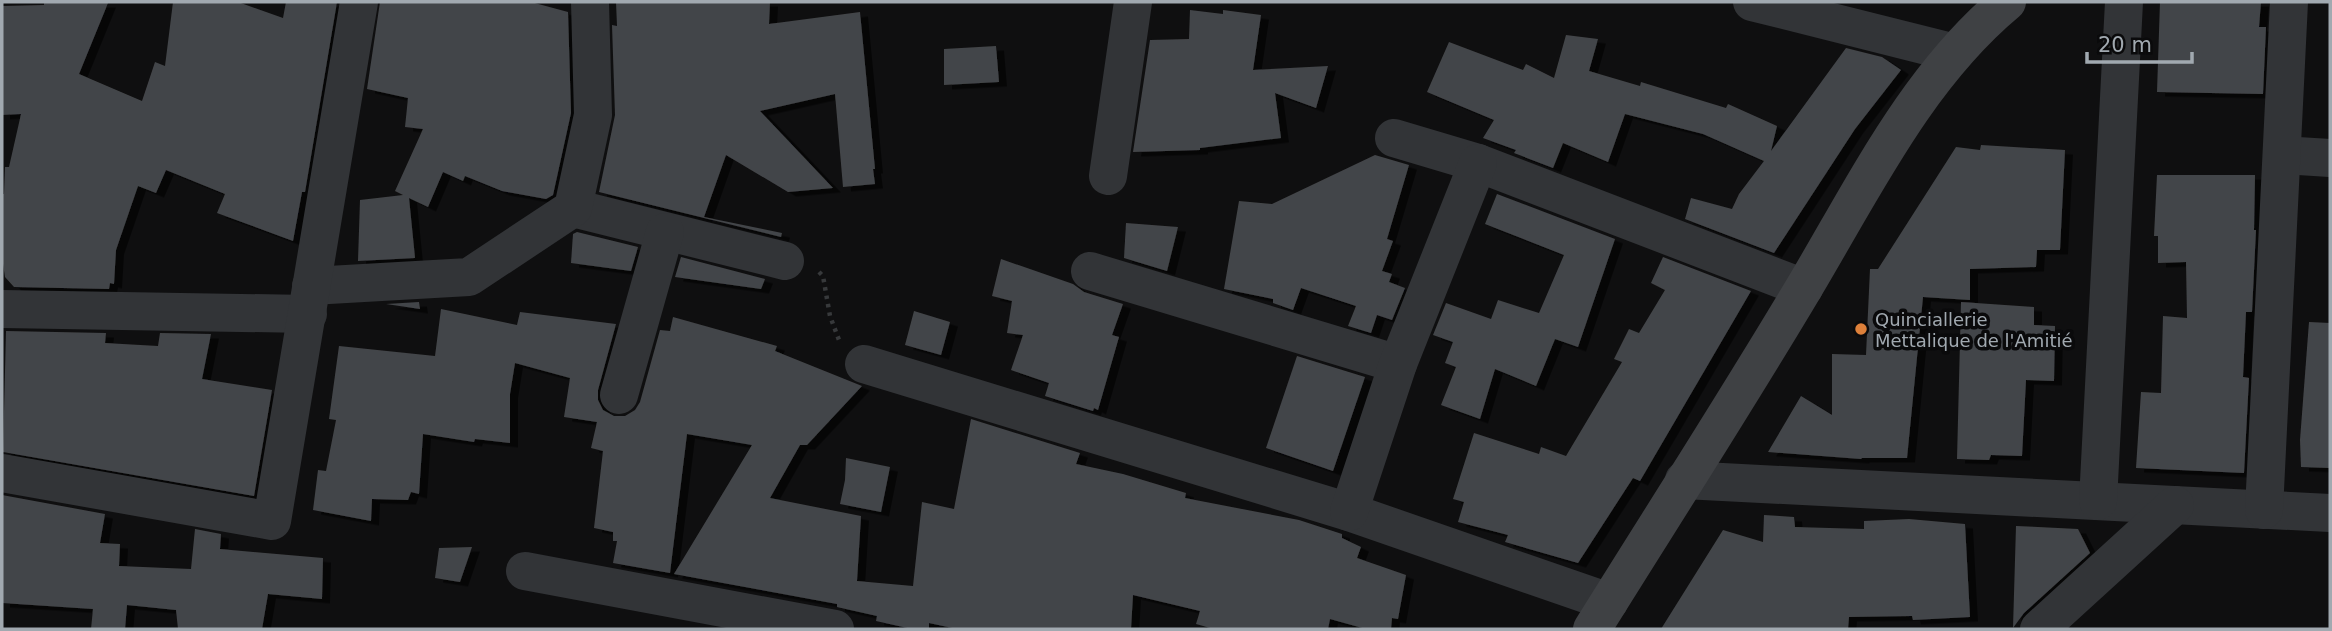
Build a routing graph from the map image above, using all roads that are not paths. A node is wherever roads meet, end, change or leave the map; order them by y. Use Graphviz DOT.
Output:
graph roads {
  1 [pos="359,2"];
  2 [pos="590,2"];
  3 [pos="1133,2"];
  4 [pos="2007,2"];
  5 [pos="2124,2"];
  6 [pos="2289,2"];
  7 [pos="1761,3"];
  8 [pos="1955,53"];
  9 [pos="1394,138"];
  10 [pos="2282,155"];
  11 [pos="2330,158"];
  12 [pos="1478,163"];
  13 [pos="1108,176"];
  14 [pos="573,208"];
  15 [pos="665,232"];
  16 [pos="785,261"];
  17 [pos="1090,271"];
  18 [pos="1804,288"];
  19 [pos="309,300"];
  20 [pos="2,309"];
  21 [pos="1398,364"];
  22 [pos="864,365"];
  23 [pos="619,395"];
  24 [pos="2,473"];
  25 [pos="1684,480"];
  26 [pos="2098,501"];
  27 [pos="2175,505"];
  28 [pos="2264,510"];
  29 [pos="1349,512"];
  30 [pos="2330,513"];
  31 [pos="526,571"];
  32 [pos="1600,616"];
  33 [pos="835,629"];
  34 [pos="2039,629"];
  1 -- 19 [label="street"];
  2 -- 14 [label="street"];
  3 -- 13 [label="street"];
  4 -- 8 [label="main road"];
  5 -- 26 [label="street"];
  6 -- 10 [label="street"];
  7 -- 8 [label="street"];
  8 -- 18 [label="main road"];
  9 -- 12 [label="street"];
  10 -- 11 [label="street"];
  10 -- 28 [label="street"];
  12 -- 18 [label="street"];
  12 -- 21 [label="street"];
  14 -- 15 [label="street"];
  14 -- 19 [label="street"];
  15 -- 16 [label="street"];
  15 -- 23 [label="street"];
  17 -- 21 [label="street"];
  18 -- 25 [label="main road"];
  19 -- 20 [label="street"];
  19 -- 24 [label="street"];
  21 -- 29 [label="street"];
  22 -- 29 [label="street"];
  25 -- 26 [label="street"];
  25 -- 32 [label="main road"];
  26 -- 27 [label="street"];
  27 -- 28 [label="street"];
  27 -- 34 [label="street"];
  28 -- 30 [label="street"];
  29 -- 32 [label="street"];
  31 -- 33 [label="street"];
}
